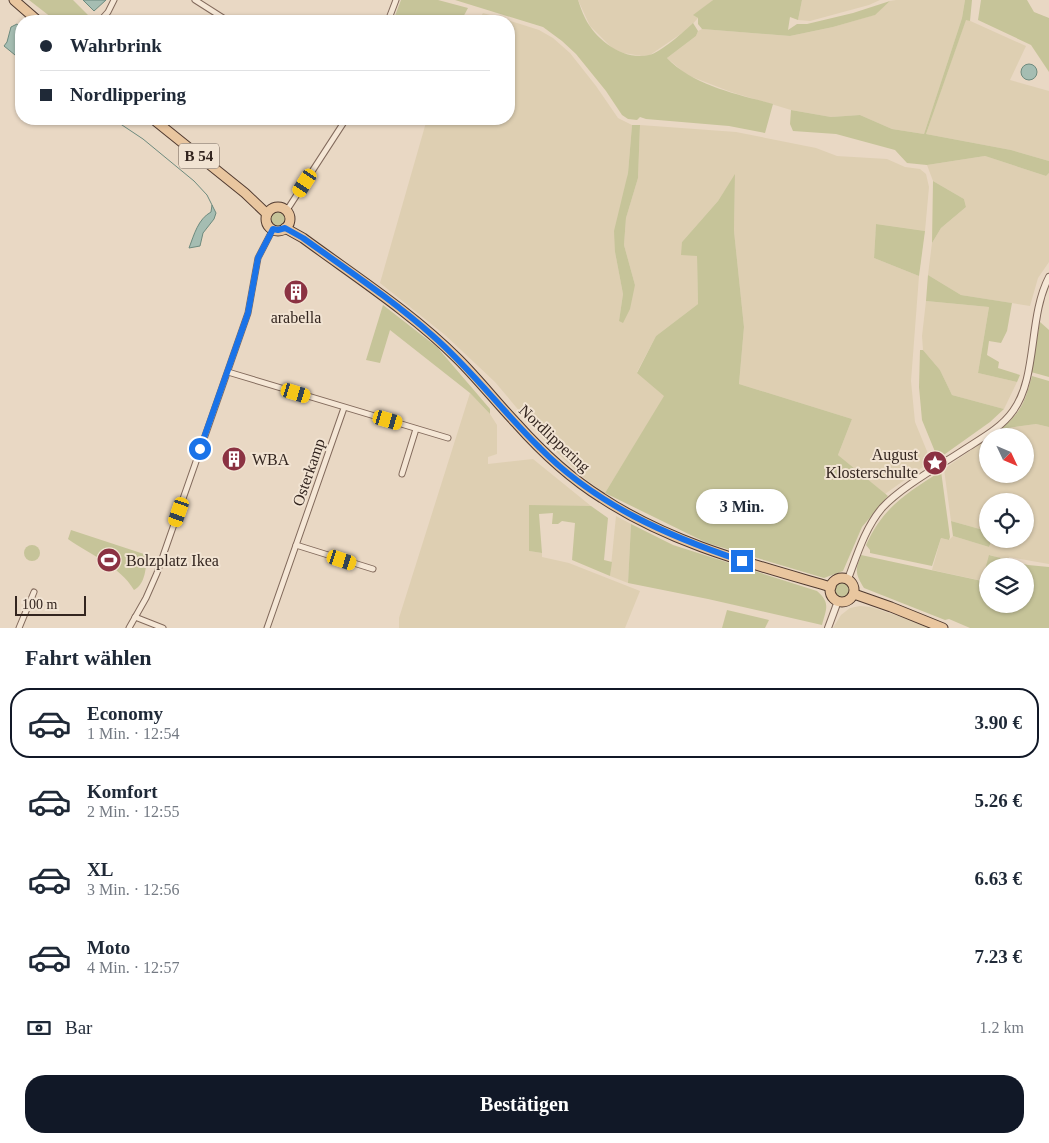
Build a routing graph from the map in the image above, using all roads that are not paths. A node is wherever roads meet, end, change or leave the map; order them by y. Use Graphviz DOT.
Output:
graph roads {
  1 [pos="14,0"];
  2 [pos="114,0"];
  3 [pos="195,0"];
  4 [pos="396,0"];
  5 [pos="31,15"];
  6 [pos="105,15"];
  7 [pos="219,15"];
  8 [pos="390,15"];
  9 [pos="161,125"];
  10 [pos="342,125"];
  11 [pos="286,210"];
  12 [pos="269,212"];
  13 [pos="287,225"];
  14 [pos="273,229"];
  15 [pos="1049,277"];
  16 [pos="228,372"];
  17 [pos="344,408"];
  18 [pos="416,429"];
  19 [pos="448,438"];
  20 [pos="402,474"];
  21 [pos="296,545"];
  22 [pos="373,570"];
  23 [pos="848,579"];
  24 [pos="831,587"];
  25 [pos="34,592"];
  26 [pos="854,594"];
  27 [pos="838,602"];
  28 [pos="135,617"];
  29 [pos="19,628"];
  30 [pos="129,628"];
  31 [pos="163,628"];
  32 [pos="268,628"];
  33 [pos="828,628"];
  34 [pos="943,628"];
  1 -- 5 [label="main road"];
  2 -- 6 [label="street"];
  3 -- 7 [label="street"];
  4 -- 8 [label="street"];
  9 -- 12 [label="main road, B 54"];
  10 -- 11 [label="street"];
  11 -- 12 [label="main road"];
  11 -- 13 [label="main road"];
  12 -- 14 [label="main road"];
  13 -- 14 [label="main road"];
  13 -- 24 [label="main road, Nordlippering"];
  14 -- 16 [label="street"];
  15 -- 23 [label="street"];
  16 -- 17 [label="street"];
  16 -- 28 [label="street"];
  17 -- 18 [label="street"];
  17 -- 21 [label="street, Osterkamp"];
  18 -- 19 [label="street"];
  18 -- 20 [label="street"];
  21 -- 22 [label="street"];
  21 -- 32 [label="street, Osterkamp"];
  23 -- 24 [label="main road"];
  23 -- 26 [label="main road"];
  24 -- 27 [label="main road"];
  25 -- 29 [label="street"];
  26 -- 27 [label="main road"];
  26 -- 34 [label="main road"];
  27 -- 33 [label="street"];
  28 -- 30 [label="street"];
  28 -- 31 [label="street"];
}
